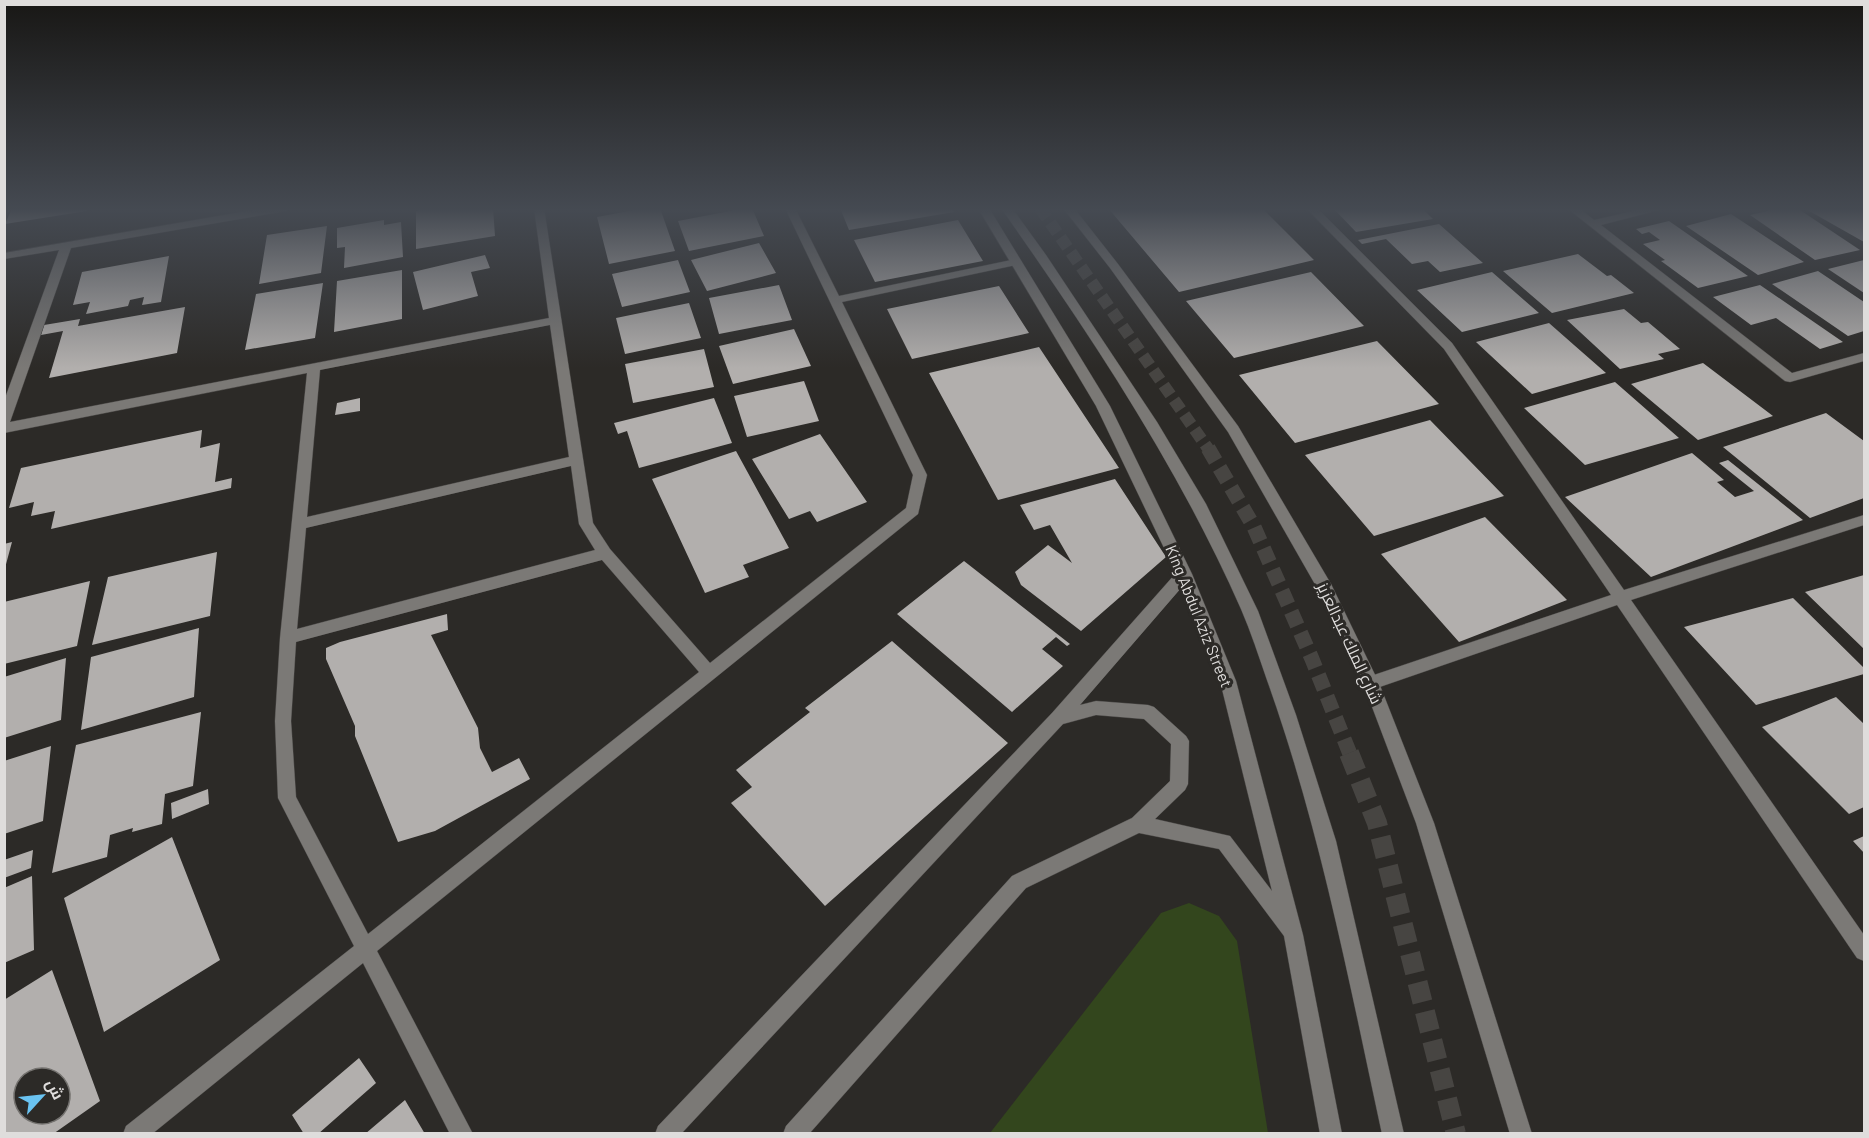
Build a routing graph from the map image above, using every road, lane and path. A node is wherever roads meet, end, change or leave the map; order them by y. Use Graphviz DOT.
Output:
graph roads {
  1 [pos="61,261"];
  2 [pos="547,261"];
  3 [pos="816,261"];
  4 [pos="1044,261"];
  5 [pos="1110,261"];
  6 [pos="1364,261"];
  7 [pos="1639,261"];
  8 [pos="1016,262"];
  9 [pos="835,300"];
  10 [pos="555,320"];
  11 [pos="1864,357"];
  12 [pos="314,368"];
  13 [pos="4,421"];
  14 [pos="4,429"];
  15 [pos="577,460"];
  16 [pos="1864,520"];
  17 [pos="300,524"];
  18 [pos="604,554"];
  19 [pos="1184,574"];
  20 [pos="1622,597"];
  21 [pos="288,638"];
  22 [pos="709,673"];
  23 [pos="1371,683"];
  24 [pos="1058,718"];
  25 [pos="1138,824"];
  26 [pos="1293,934"];
  27 [pos="366,948"];
  28 [pos="1864,951"];
  29 [pos="134,1134"];
  30 [pos="462,1134"];
  31 [pos="666,1134"];
  32 [pos="794,1134"];
  33 [pos="1331,1134"];
  34 [pos="1393,1134"];
  35 [pos="1521,1134"];
  1 -- 13 [label="street"];
  2 -- 10 [label="street"];
  3 -- 9 [label="street"];
  4 -- 34 [label="street"];
  5 -- 23 [label="street, شارع الملك عبدالعزيز"];
  6 -- 20 [label="street"];
  7 -- 11 [label="street"];
  8 -- 9 [label="street"];
  8 -- 19 [label="street, King Abdul Aziz Street"];
  9 -- 22 [label="street"];
  10 -- 12 [label="street"];
  10 -- 15 [label="street"];
  12 -- 14 [label="street"];
  12 -- 17 [label="street"];
  15 -- 17 [label="street"];
  15 -- 18 [label="street"];
  16 -- 20 [label="street"];
  17 -- 21 [label="street"];
  18 -- 21 [label="street"];
  18 -- 22 [label="street"];
  19 -- 24 [label="street"];
  19 -- 26 [label="street, King Abdul Aziz Street"];
  20 -- 23 [label="street"];
  20 -- 28 [label="street"];
  21 -- 27 [label="street"];
  22 -- 27 [label="street"];
  23 -- 35 [label="street, شارع الملك عبدالعزيز"];
  24 -- 25 [label="street"];
  24 -- 31 [label="street"];
  25 -- 26 [label="street"];
  25 -- 32 [label="street"];
  26 -- 33 [label="street, King Abdul Aziz Street"];
  27 -- 29 [label="street"];
  27 -- 30 [label="street"];
}
